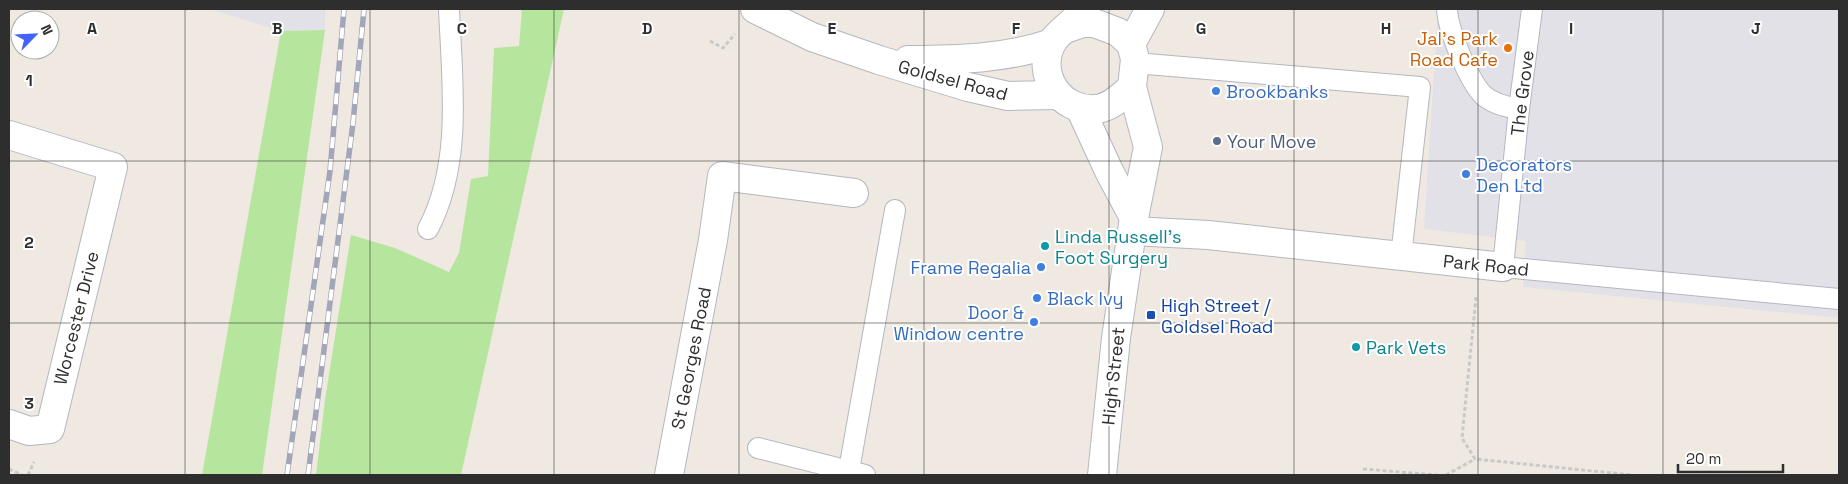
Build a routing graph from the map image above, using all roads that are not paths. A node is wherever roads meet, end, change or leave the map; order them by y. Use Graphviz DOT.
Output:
graph roads {
  1 [pos="450,9"];
  2 [pos="755,9"];
  3 [pos="1087,9"];
  4 [pos="1150,9"];
  5 [pos="1446,9"];
  6 [pos="1532,9"];
  7 [pos="1059,36"];
  8 [pos="878,60"];
  9 [pos="1132,64"];
  10 [pos="1069,102"];
  11 [pos="1519,109"];
  12 [pos="9,135"];
  13 [pos="854,193"];
  14 [pos="894,210"];
  15 [pos="1134,225"];
  16 [pos="428,229"];
  17 [pos="1401,256"];
  18 [pos="1491,265"];
  19 [pos="1839,299"];
  20 [pos="9,424"];
  21 [pos="758,448"];
  22 [pos="857,472"];
  23 [pos="669,475"];
  24 [pos="1102,475"];
  1 -- 16 [label="lane"];
  2 -- 8 [label="main road, Goldsel Road"];
  3 -- 7 [label="main road"];
  4 -- 9 [label="main road"];
  5 -- 11 [label="lane"];
  6 -- 11 [label="lane, The Grove"];
  7 -- 8 [label="main road, Goldsel Road"];
  7 -- 9 [label="main road"];
  7 -- 10 [label="main road"];
  8 -- 10 [label="main road, Goldsel Road"];
  9 -- 10 [label="main road"];
  9 -- 15 [label="main road, High Street"];
  9 -- 17 [label="lane"];
  10 -- 15 [label="main road"];
  11 -- 18 [label="lane, The Grove"];
  12 -- 20 [label="main road, Worcester Drive"];
  13 -- 23 [label="main road, St Georges Road"];
  14 -- 22 [label="lane"];
  15 -- 17 [label="main road, Park Road"];
  15 -- 24 [label="main road, High Street"];
  17 -- 18 [label="main road, Park Road"];
  18 -- 19 [label="lane, Park Road"];
  21 -- 22 [label="lane"];
}
